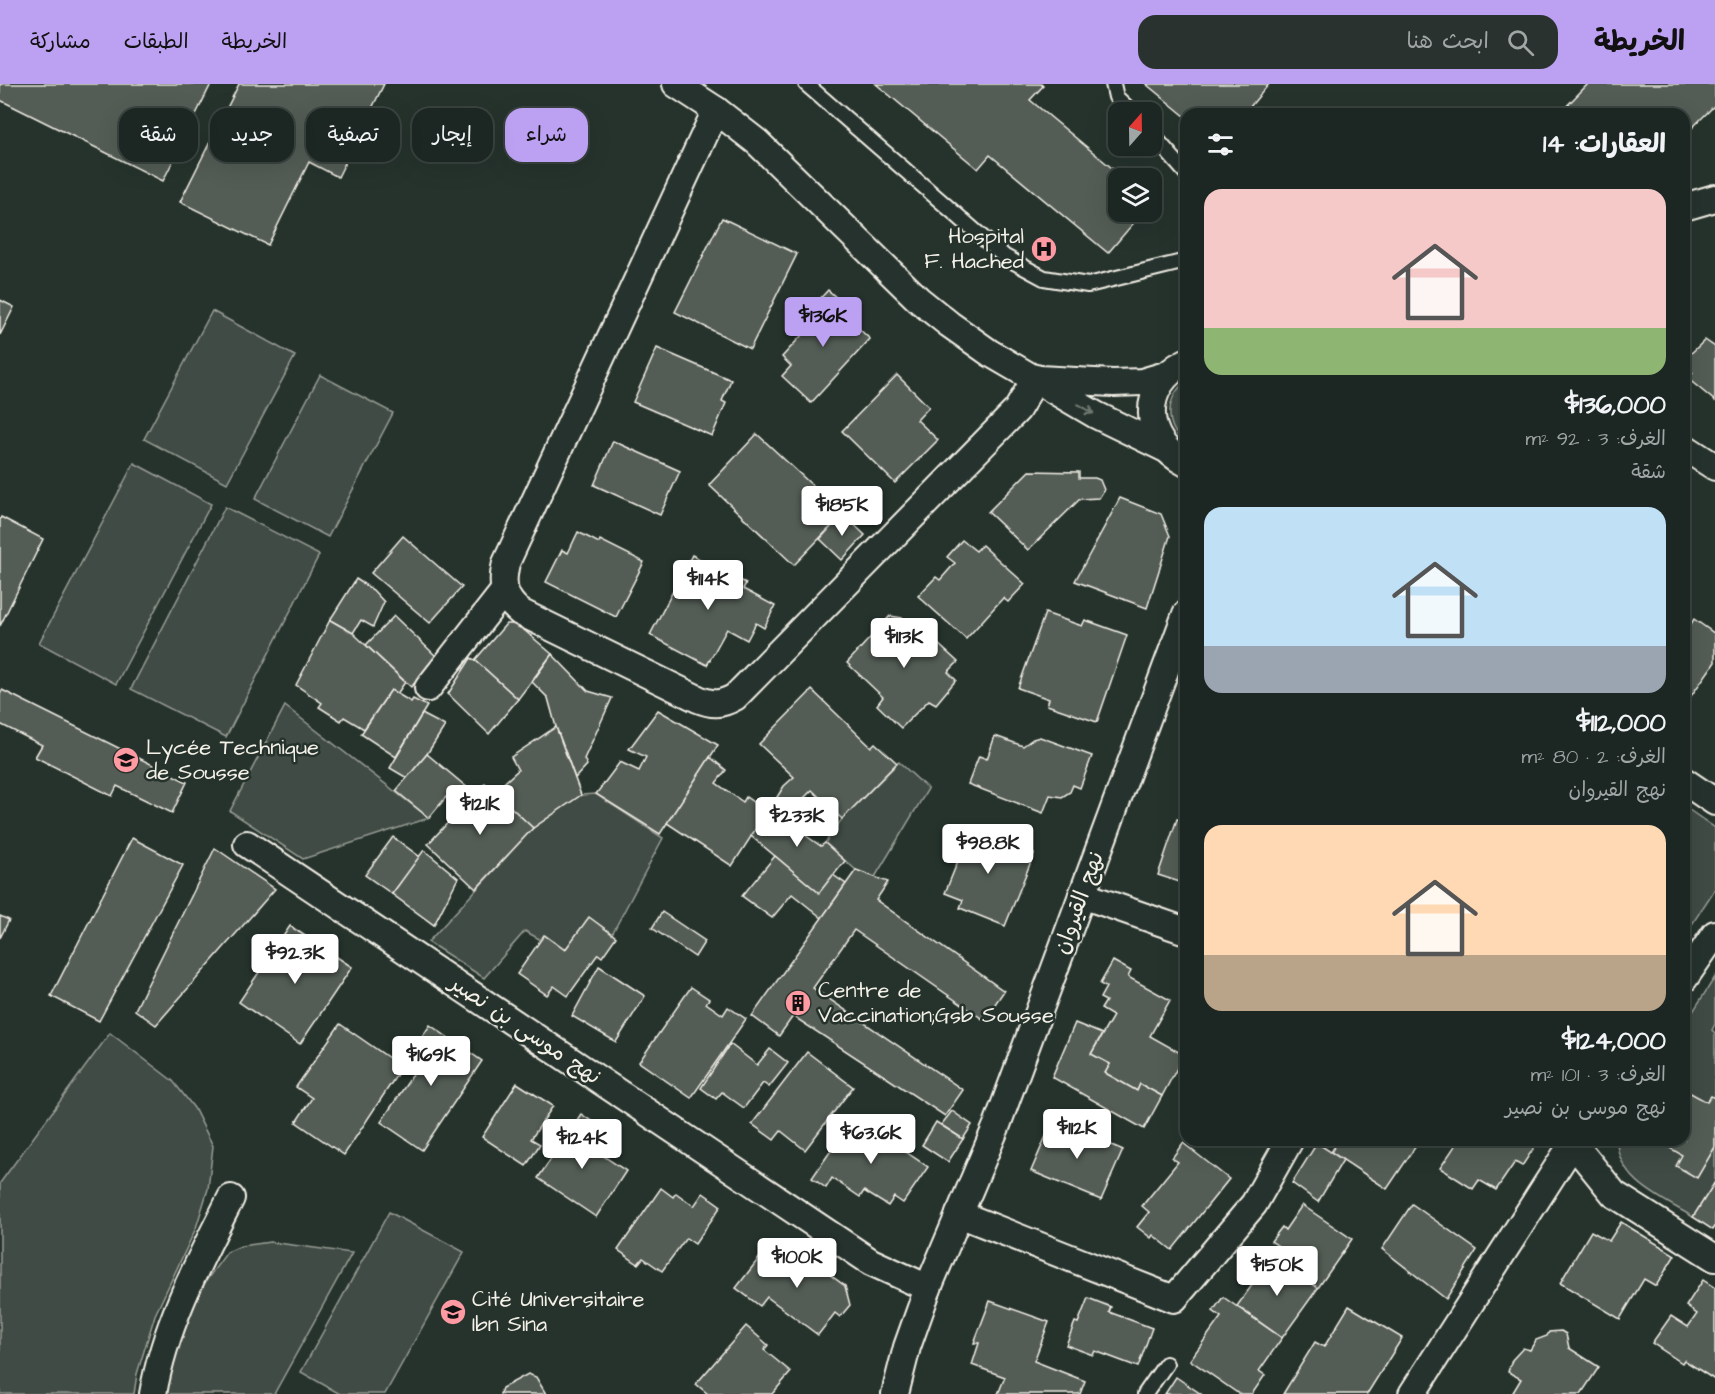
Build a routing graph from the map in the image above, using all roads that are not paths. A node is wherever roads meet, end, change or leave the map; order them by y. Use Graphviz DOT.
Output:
graph roads {
  1 [pos="676,84"];
  2 [pos="806,84"];
  3 [pos="1113,84"];
  4 [pos="1121,102"];
  5 [pos="716,110"];
  6 [pos="1162,145"];
  7 [pos="1180,165"];
  8 [pos="1715,198"];
  9 [pos="1690,205"];
  10 [pos="1180,262"];
  11 [pos="1176,368"];
  12 [pos="1036,378"];
  13 [pos="1166,449"];
  14 [pos="1690,451"];
  15 [pos="1180,459"];
  16 [pos="1715,467"];
  17 [pos="504,591"];
  18 [pos="1180,630"];
  19 [pos="428,688"];
  20 [pos="1690,785"];
  21 [pos="1715,802"];
  22 [pos="247,844"];
  23 [pos="1082,895"];
  24 [pos="1180,929"];
  25 [pos="1715,934"];
  26 [pos="1690,970"];
  27 [pos="1287,1146"];
  28 [pos="1569,1146"];
  29 [pos="1576,1146"];
  30 [pos="231,1198"];
  31 [pos="959,1214"];
  32 [pos="1715,1258"];
  33 [pos="928,1288"];
  34 [pos="1166,1364"];
  35 [pos="153,1394"];
  36 [pos="895,1394"];
  37 [pos="1145,1394"];
  38 [pos="1412,1394"];
  1 -- 5 [label="street"];
  2 -- 10 [label="lane"];
  3 -- 4 [label="lane"];
  5 -- 12 [label="street"];
  5 -- 17 [label="street"];
  6 -- 7 [label="lane"];
  8 -- 9 [label="street"];
  11 -- 12 [label="street"];
  11 -- 13 [label="street"];
  12 -- 13 [label="street, one-way"];
  12 -- 17 [label="street"];
  13 -- 15 [label="street"];
  14 -- 16 [label="street"];
  17 -- 19 [label="street"];
  18 -- 23 [label="street, نهج القيروان"];
  20 -- 21 [label="street"];
  22 -- 33 [label="street, نهج موسى بن نصير"];
  23 -- 24 [label="street"];
  23 -- 31 [label="street, نهج القيروان"];
  25 -- 26 [label="street"];
  27 -- 31 [label="street"];
  28 -- 38 [label="street"];
  29 -- 32 [label="street"];
  30 -- 35 [label="street"];
  31 -- 33 [label="street, نهج القيروان"];
  33 -- 36 [label="street, نهج القيروان"];
  34 -- 37 [label="lane"];
}
